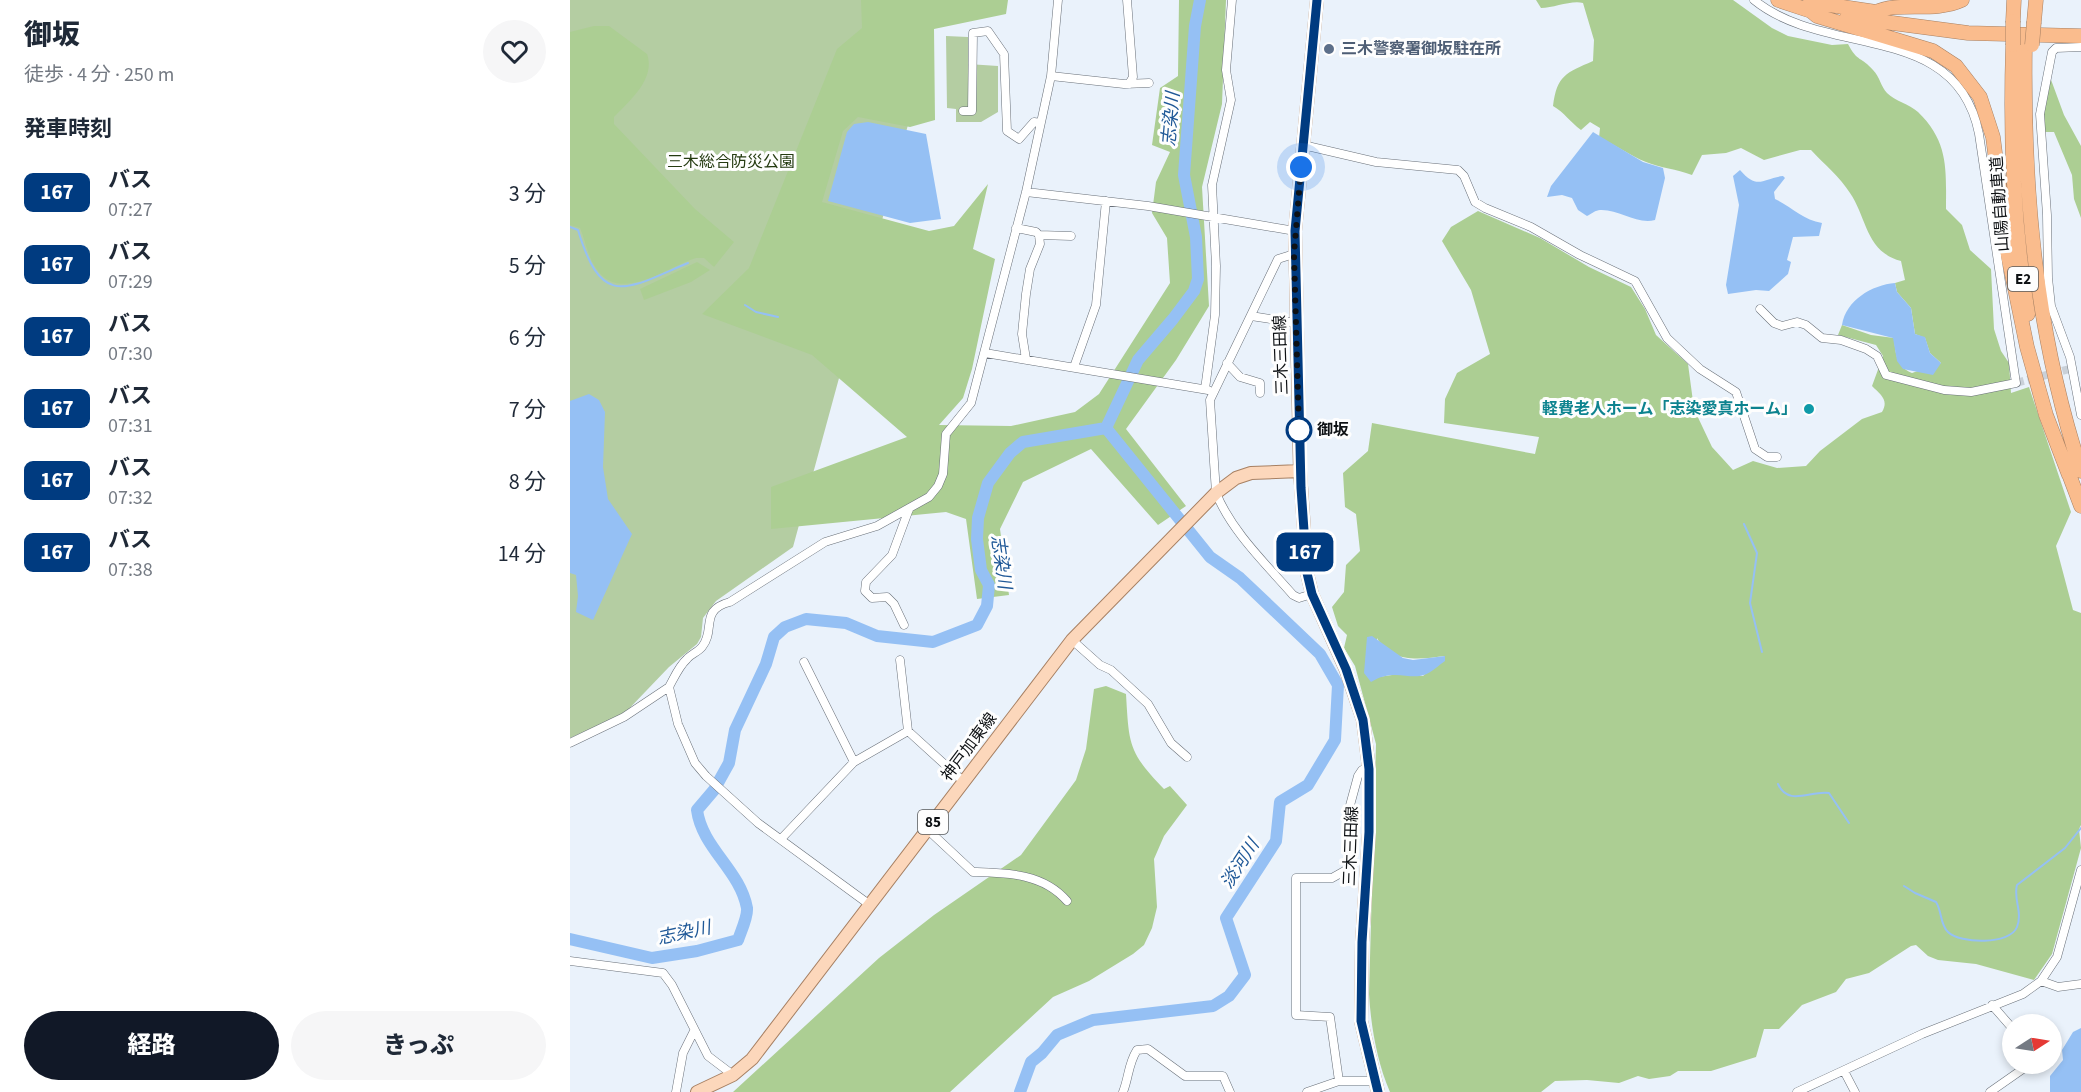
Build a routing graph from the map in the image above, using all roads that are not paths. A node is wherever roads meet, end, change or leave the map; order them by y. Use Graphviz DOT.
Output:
graph roads {
  1 [pos="1058,0"];
  2 [pos="1127,0"];
  3 [pos="1232,0"];
  4 [pos="1317,0"];
  5 [pos="1755,0"];
  6 [pos="1778,0"];
  7 [pos="1962,0"];
  8 [pos="2014,0"];
  9 [pos="2026,0"];
  10 [pos="2036,0"];
  11 [pos="1807,6"];
  12 [pos="1876,12"];
  13 [pos="2024,21"];
  14 [pos="2081,29"];
  15 [pos="2081,36"];
  16 [pos="2023,45"];
  17 [pos="2081,47"];
  18 [pos="1051,76"];
  19 [pos="1149,83"];
  20 [pos="1129,84"];
  21 [pos="963,111"];
  22 [pos="1040,123"];
  23 [pos="1303,146"];
  24 [pos="1026,192"];
  25 [pos="1106,201"];
  26 [pos="1212,215"];
  27 [pos="1016,228"];
  28 [pos="1295,231"];
  29 [pos="1039,235"];
  30 [pos="1071,236"];
  31 [pos="1294,254"];
  32 [pos="1760,309"];
  33 [pos="1251,316"];
  34 [pos="1297,322"];
  35 [pos="985,353"];
  36 [pos="1026,359"];
  37 [pos="1227,363"];
  38 [pos="1074,367"];
  39 [pos="1209,390"];
  40 [pos="1260,393"];
  41 [pos="2081,415"];
  42 [pos="1777,457"];
  43 [pos="1300,471"];
  44 [pos="2075,473"];
  45 [pos="1216,493"];
  46 [pos="2081,506"];
  47 [pos="909,509"];
  48 [pos="1312,594"];
  49 [pos="904,625"];
  50 [pos="1072,640"];
  51 [pos="900,660"];
  52 [pos="804,662"];
  53 [pos="669,687"];
  54 [pos="908,731"];
  55 [pos="570,743"];
  56 [pos="1187,757"];
  57 [pos="854,762"];
  58 [pos="1369,769"];
  59 [pos="963,781"];
  60 [pos="927,830"];
  61 [pos="781,839"];
  62 [pos="2081,870"];
  63 [pos="1067,901"];
  64 [pos="870,905"];
  65 [pos="570,961"];
  66 [pos="2040,981"];
  67 [pos="2081,984"];
  68 [pos="1992,1005"];
  69 [pos="2002,1016"];
  70 [pos="694,1031"];
  71 [pos="1844,1071"];
  72 [pos="2016,1074"];
  73 [pos="733,1075"];
  74 [pos="1339,1081"];
  75 [pos="1376,1087"];
  76 [pos="676,1092"];
  77 [pos="697,1092"];
  78 [pos="1123,1092"];
  79 [pos="1230,1092"];
  80 [pos="1307,1092"];
  81 [pos="1797,1092"];
  82 [pos="1855,1092"];
  83 [pos="1990,1092"];
  1 -- 18 [label="street"];
  2 -- 20 [label="street"];
  3 -- 26 [label="street"];
  4 -- 23 [label="main road, 三木三田線"];
  5 -- 32 [label="street"];
  6 -- 11 [label="highway"];
  7 -- 12 [label="highway"];
  8 -- 13 [label="highway, 山陽自動車道 / E2"];
  9 -- 13 [label="highway, 山陽自動車道 / E2"];
  10 -- 13 [label="highway"];
  11 -- 12 [label="highway"];
  11 -- 15 [label="highway"];
  11 -- 44 [label="highway"];
  12 -- 14 [label="highway"];
  13 -- 16 [label="highway, 山陽自動車道 / E2, bridge"];
  13 -- 16 [label="highway, bridge"];
  16 -- 44 [label="highway, 山陽自動車道 / E2"];
  16 -- 44 [label="highway, 山陽自動車道 / E2"];
  17 -- 41 [label="street"];
  18 -- 20 [label="street"];
  18 -- 22 [label="street"];
  19 -- 20 [label="street"];
  21 -- 22 [label="street"];
  22 -- 24 [label="street"];
  23 -- 28 [label="main road, 三木三田線"];
  23 -- 42 [label="street"];
  24 -- 25 [label="street"];
  24 -- 27 [label="street"];
  25 -- 26 [label="street"];
  25 -- 38 [label="street"];
  26 -- 28 [label="street"];
  26 -- 39 [label="street"];
  27 -- 29 [label="street"];
  27 -- 35 [label="street"];
  28 -- 31 [label="main road, 三木三田線"];
  29 -- 30 [label="street"];
  29 -- 36 [label="street"];
  31 -- 33 [label="street"];
  31 -- 34 [label="main road, 三木三田線"];
  33 -- 34 [label="street"];
  33 -- 37 [label="street"];
  34 -- 43 [label="main road, 三木三田線"];
  35 -- 36 [label="street"];
  35 -- 47 [label="street"];
  36 -- 38 [label="street"];
  37 -- 39 [label="street"];
  37 -- 40 [label="street"];
  38 -- 39 [label="street"];
  39 -- 45 [label="street"];
  43 -- 45 [label="main road, 神戸加東線 / 85"];
  43 -- 48 [label="main road, 三木三田線"];
  44 -- 46 [label="highway, 山陽自動車道 / E2"];
  45 -- 48 [label="street"];
  45 -- 50 [label="main road, 神戸加東線 / 85"];
  47 -- 49 [label="street"];
  47 -- 53 [label="street"];
  48 -- 58 [label="main road, 三木三田線"];
  50 -- 56 [label="street"];
  50 -- 59 [label="main road, 神戸加東線 / 85"];
  51 -- 54 [label="street"];
  52 -- 57 [label="street"];
  53 -- 55 [label="street"];
  53 -- 61 [label="street"];
  54 -- 57 [label="street"];
  54 -- 59 [label="street"];
  57 -- 61 [label="street"];
  58 -- 74 [label="street"];
  58 -- 75 [label="main road, 三木三田線"];
  59 -- 60 [label="main road, 神戸加東線 / 85"];
  60 -- 63 [label="street"];
  60 -- 64 [label="main road, 神戸加東線 / 85"];
  61 -- 64 [label="street"];
  62 -- 66 [label="street"];
  64 -- 73 [label="main road, 神戸加東線 / 85"];
  65 -- 70 [label="street"];
  66 -- 67 [label="street"];
  66 -- 68 [label="street"];
  68 -- 69 [label="street"];
  68 -- 71 [label="street"];
  70 -- 73 [label="street"];
  70 -- 76 [label="street"];
  71 -- 81 [label="street"];
  71 -- 82 [label="street"];
  72 -- 83 [label="street"];
  73 -- 77 [label="main road, 神戸加東線 / 85"];
  74 -- 75 [label="street"];
  74 -- 80 [label="street"];
  78 -- 79 [label="street"];
}
